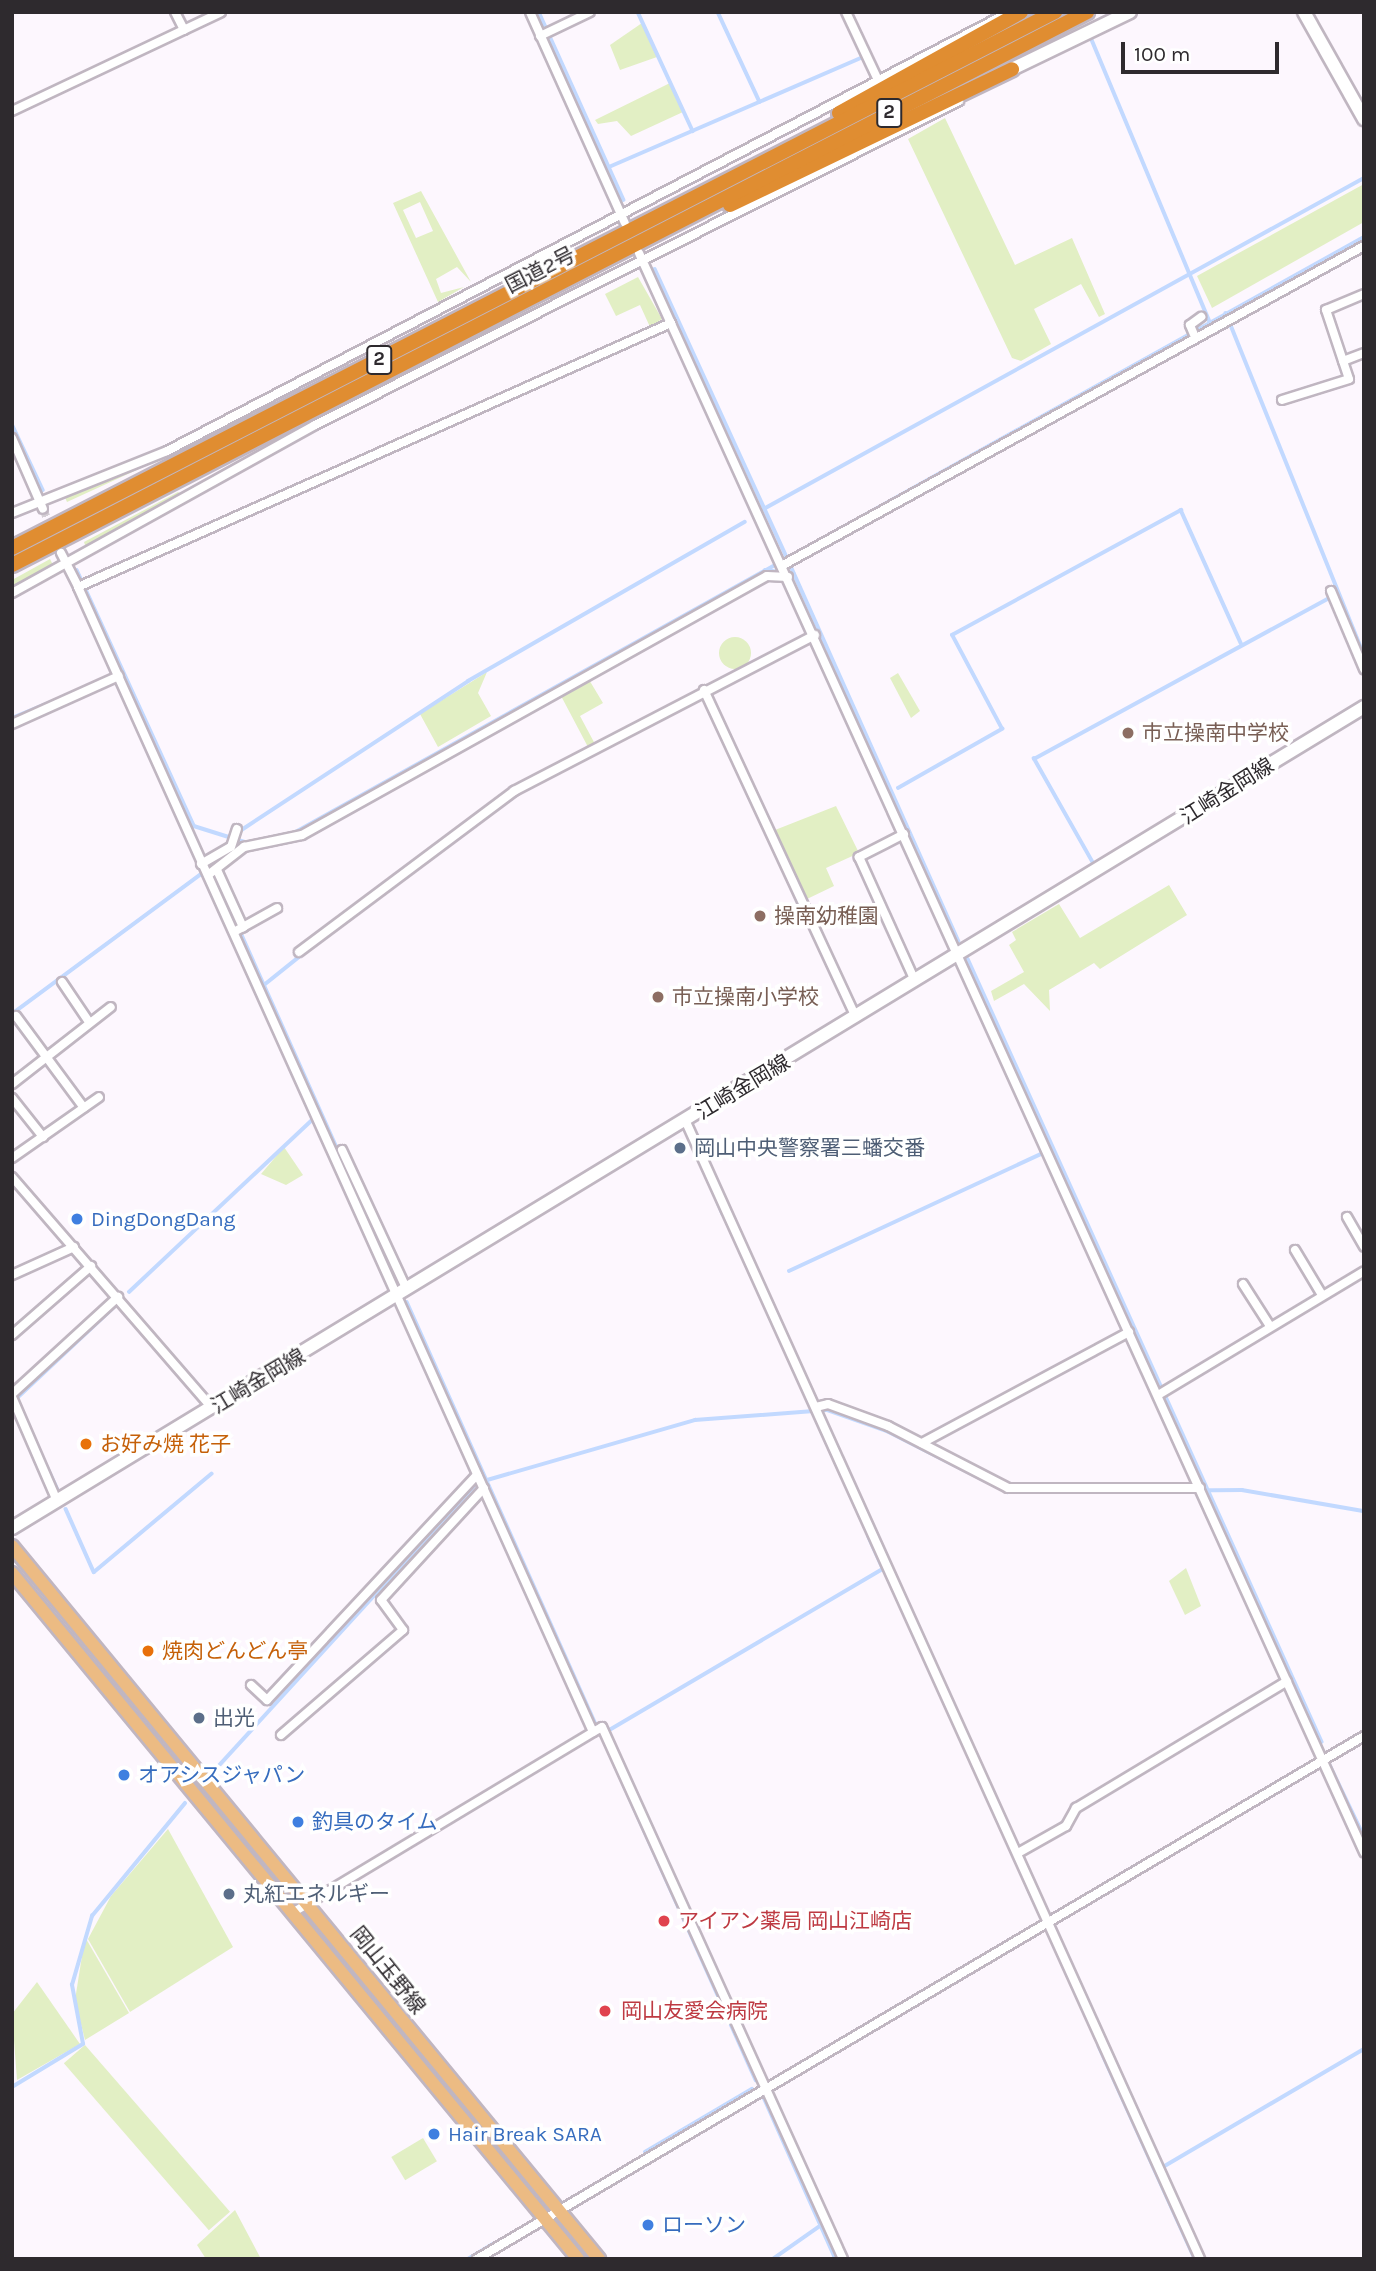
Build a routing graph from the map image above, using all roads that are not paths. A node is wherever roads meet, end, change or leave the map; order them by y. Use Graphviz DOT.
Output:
graph roads {
  1 [pos="175,12"];
  2 [pos="221,12"];
  3 [pos="530,12"];
  4 [pos="590,12"];
  5 [pos="846,12"];
  6 [pos="1009,12"];
  7 [pos="1020,12"];
  8 [pos="1055,12"];
  9 [pos="1087,12"];
  10 [pos="1130,12"];
  11 [pos="1304,12"];
  12 [pos="184,30"];
  13 [pos="546,33"];
  14 [pos="1012,69"];
  15 [pos="878,80"];
  16 [pos="12,111"];
  17 [pos="1364,119"];
  18 [pos="745,171"];
  19 [pos="620,213"];
  20 [pos="692,215"];
  21 [pos="625,223"];
  22 [pos="1364,246"];
  23 [pos="639,253"];
  24 [pos="643,264"];
  25 [pos="1364,294"];
  26 [pos="1201,317"];
  27 [pos="671,323"];
  28 [pos="1193,333"];
  29 [pos="1364,353"];
  30 [pos="1343,361"];
  31 [pos="1282,400"];
  32 [pos="12,438"];
  33 [pos="38,500"];
  34 [pos="43,509"];
  35 [pos="12,513"];
  36 [pos="94,523"];
  37 [pos="12,548"];
  38 [pos="61,553"];
  39 [pos="67,564"];
  40 [pos="12,565"];
  41 [pos="786,566"];
  42 [pos="12,570"];
  43 [pos="81,585"];
  44 [pos="1331,591"];
  45 [pos="12,593"];
  46 [pos="815,635"];
  47 [pos="1364,669"];
  48 [pos="119,676"];
  49 [pos="704,690"];
  50 [pos="1364,707"];
  51 [pos="12,724"];
  52 [pos="904,834"];
  53 [pos="234,836"];
  54 [pos="209,870"];
  55 [pos="277,908"];
  56 [pos="239,929"];
  57 [pos="299,952"];
  58 [pos="958,956"];
  59 [pos="916,981"];
  60 [pos="62,982"];
  61 [pos="110,1007"];
  62 [pos="16,1016"];
  63 [pos="856,1017"];
  64 [pos="89,1022"];
  65 [pos="46,1057"];
  66 [pos="12,1084"];
  67 [pos="99,1097"];
  68 [pos="12,1098"];
  69 [pos="84,1108"];
  70 [pos="685,1122"];
  71 [pos="43,1137"];
  72 [pos="342,1150"];
  73 [pos="12,1158"];
  74 [pos="12,1177"];
  75 [pos="1348,1217"];
  76 [pos="74,1247"];
  77 [pos="1364,1247"];
  78 [pos="1295,1250"];
  79 [pos="91,1266"];
  80 [pos="1364,1271"];
  81 [pos="12,1275"];
  82 [pos="1243,1284"];
  83 [pos="402,1294"];
  84 [pos="1322,1295"];
  85 [pos="118,1297"];
  86 [pos="1270,1326"];
  87 [pos="1129,1332"];
  88 [pos="12,1335"];
  89 [pos="1161,1393"];
  90 [pos="12,1395"];
  91 [pos="212,1408"];
  92 [pos="817,1409"];
  93 [pos="922,1443"];
  94 [pos="480,1481"];
  95 [pos="1201,1491"];
  96 [pos="57,1501"];
  97 [pos="12,1528"];
  98 [pos="12,1546"];
  99 [pos="12,1573"];
  100 [pos="1287,1681"];
  101 [pos="251,1685"];
  102 [pos="600,1731"];
  103 [pos="281,1735"];
  104 [pos="1364,1736"];
  105 [pos="1321,1759"];
  106 [pos="1364,1852"];
  107 [pos="1018,1853"];
  108 [pos="307,1903"];
  109 [pos="292,1913"];
  110 [pos="1047,1921"];
  111 [pos="765,2086"];
  112 [pos="557,2208"];
  113 [pos="543,2217"];
  114 [pos="477,2259"];
  115 [pos="578,2259"];
  116 [pos="599,2259"];
  117 [pos="842,2259"];
  118 [pos="1200,2259"];
  1 -- 12 [label="street"];
  2 -- 12 [label="street"];
  3 -- 13 [label="street"];
  4 -- 13 [label="street"];
  5 -- 15 [label="street"];
  6 -- 15 [label="street"];
  7 -- 18 [label="highway"];
  8 -- 18 [label="highway, 国道2号 / 2"];
  9 -- 20 [label="highway, 国道2号 / 2"];
  10 -- 14 [label="main road"];
  11 -- 17 [label="main road"];
  12 -- 16 [label="street"];
  13 -- 19 [label="street"];
  14 -- 20 [label="highway"];
  14 -- 24 [label="street"];
  15 -- 19 [label="street"];
  18 -- 37 [label="highway, 国道2号 / 2"];
  19 -- 21 [label="street"];
  19 -- 33 [label="street"];
  20 -- 36 [label="highway, 国道2号 / 2"];
  22 -- 28 [label="street"];
  23 -- 24 [label="street"];
  24 -- 27 [label="street"];
  24 -- 39 [label="street"];
  25 -- 30 [label="street"];
  26 -- 28 [label="street"];
  27 -- 41 [label="street"];
  27 -- 43 [label="street"];
  28 -- 41 [label="street"];
  29 -- 30 [label="street"];
  30 -- 31 [label="street"];
  32 -- 33 [label="street"];
  33 -- 34 [label="street"];
  33 -- 35 [label="street"];
  36 -- 40 [label="highway, 国道2号 / 2"];
  36 -- 42 [label="highway"];
  38 -- 39 [label="street"];
  39 -- 43 [label="street"];
  39 -- 45 [label="street"];
  41 -- 46 [label="street"];
  41 -- 54 [label="street"];
  43 -- 48 [label="street"];
  44 -- 47 [label="street"];
  46 -- 49 [label="street"];
  46 -- 52 [label="street"];
  48 -- 51 [label="street"];
  48 -- 54 [label="street"];
  49 -- 57 [label="street"];
  49 -- 63 [label="street"];
  50 -- 58 [label="main road, 江崎金岡線"];
  52 -- 58 [label="street"];
  52 -- 59 [label="street"];
  53 -- 54 [label="street"];
  54 -- 56 [label="street"];
  55 -- 56 [label="street"];
  56 -- 83 [label="street"];
  58 -- 59 [label="main road, 江崎金岡線"];
  58 -- 87 [label="street"];
  59 -- 63 [label="main road, 江崎金岡線"];
  60 -- 64 [label="street"];
  61 -- 64 [label="street"];
  62 -- 65 [label="street"];
  63 -- 70 [label="main road, 江崎金岡線"];
  64 -- 65 [label="street"];
  65 -- 66 [label="street"];
  65 -- 69 [label="street"];
  67 -- 69 [label="street"];
  68 -- 71 [label="street"];
  69 -- 71 [label="street"];
  70 -- 83 [label="main road, 江崎金岡線"];
  70 -- 92 [label="street"];
  71 -- 73 [label="street"];
  72 -- 83 [label="street"];
  74 -- 76 [label="street"];
  75 -- 77 [label="street"];
  76 -- 79 [label="street"];
  76 -- 81 [label="street"];
  78 -- 84 [label="street"];
  79 -- 85 [label="street"];
  79 -- 88 [label="street"];
  80 -- 84 [label="street"];
  82 -- 86 [label="street"];
  83 -- 91 [label="main road, 江崎金岡線"];
  83 -- 94 [label="street"];
  84 -- 86 [label="street"];
  85 -- 90 [label="street"];
  85 -- 91 [label="street"];
  86 -- 89 [label="street"];
  87 -- 89 [label="street"];
  87 -- 93 [label="street"];
  89 -- 95 [label="street"];
  90 -- 96 [label="street"];
  91 -- 96 [label="main road, 江崎金岡線"];
  92 -- 93 [label="street"];
  92 -- 107 [label="street"];
  93 -- 95 [label="street"];
  94 -- 101 [label="street"];
  94 -- 102 [label="street"];
  94 -- 103 [label="street"];
  95 -- 100 [label="street"];
  96 -- 97 [label="main road, 江崎金岡線"];
  98 -- 108 [label="main road, 岡山玉野線"];
  99 -- 109 [label="main road, 岡山玉野線"];
  100 -- 105 [label="street"];
  100 -- 107 [label="street"];
  102 -- 108 [label="street"];
  102 -- 111 [label="street"];
  104 -- 105 [label="street"];
  105 -- 106 [label="street"];
  105 -- 110 [label="street"];
  107 -- 110 [label="street"];
  108 -- 109 [label="street"];
  108 -- 112 [label="main road, 岡山玉野線"];
  109 -- 113 [label="main road, 岡山玉野線"];
  110 -- 111 [label="street"];
  110 -- 118 [label="street"];
  111 -- 112 [label="street"];
  111 -- 117 [label="street"];
  112 -- 113 [label="street"];
  112 -- 116 [label="main road, 岡山玉野線"];
  113 -- 114 [label="street"];
  113 -- 115 [label="main road, 岡山玉野線"];
}
